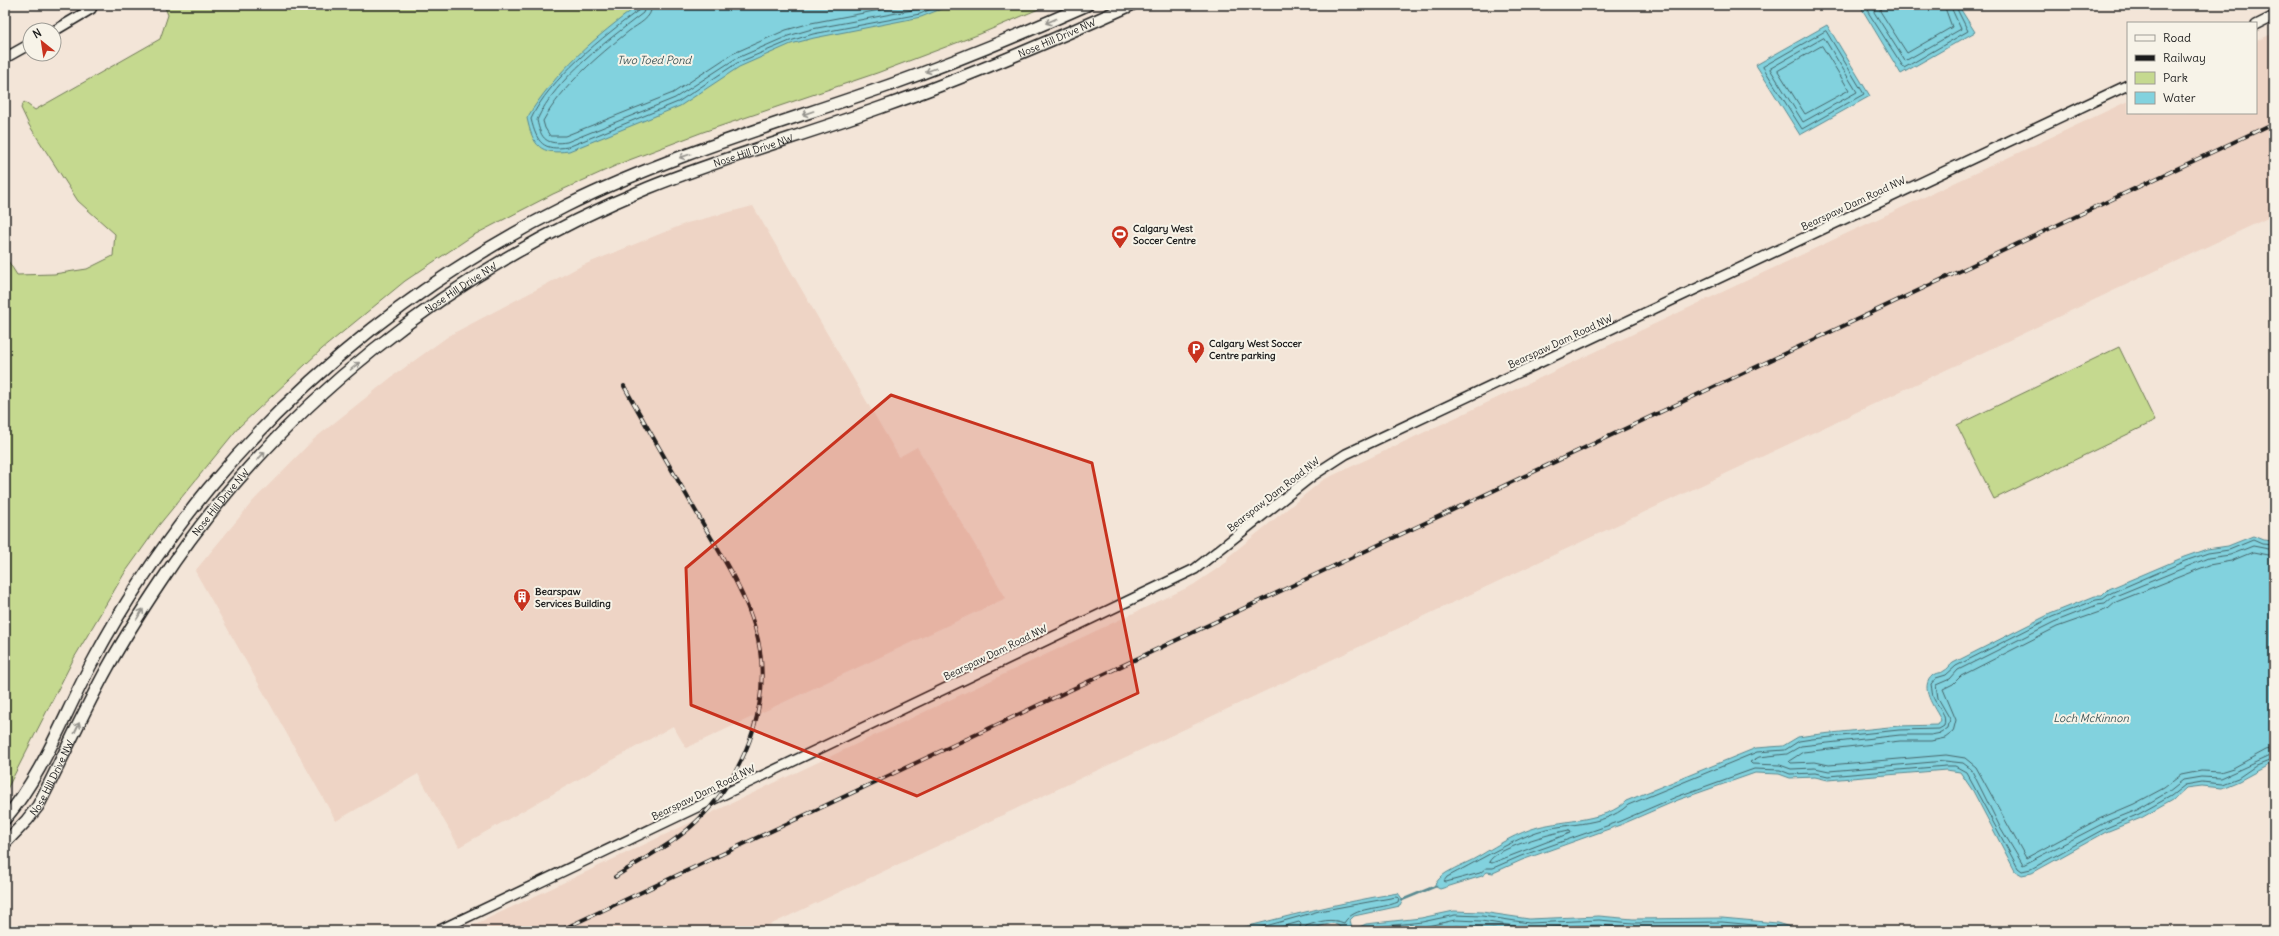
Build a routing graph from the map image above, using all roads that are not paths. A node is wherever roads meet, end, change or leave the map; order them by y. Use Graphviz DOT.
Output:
graph roads {
  1 [pos="93,5"];
  2 [pos="1087,5"];
  3 [pos="1131,5"];
  4 [pos="2274,16"];
  5 [pos="2257,24"];
  6 [pos="62,25"];
  7 [pos="22,48"];
  8 [pos="5,58"];
  9 [pos="2127,85"];
  10 [pos="5,819"];
  11 [pos="5,843"];
  12 [pos="438,931"];
  1 -- 6 [label="street"];
  2 -- 10 [label="street, Nose Hill Drive NW, one-way"];
  11 -- 3 [label="street, Nose Hill Drive NW, one-way"];
  4 -- 5 [label="street"];
  7 -- 8 [label="street"];
  9 -- 12 [label="street, Bearspaw Dam Road NW"];
}
